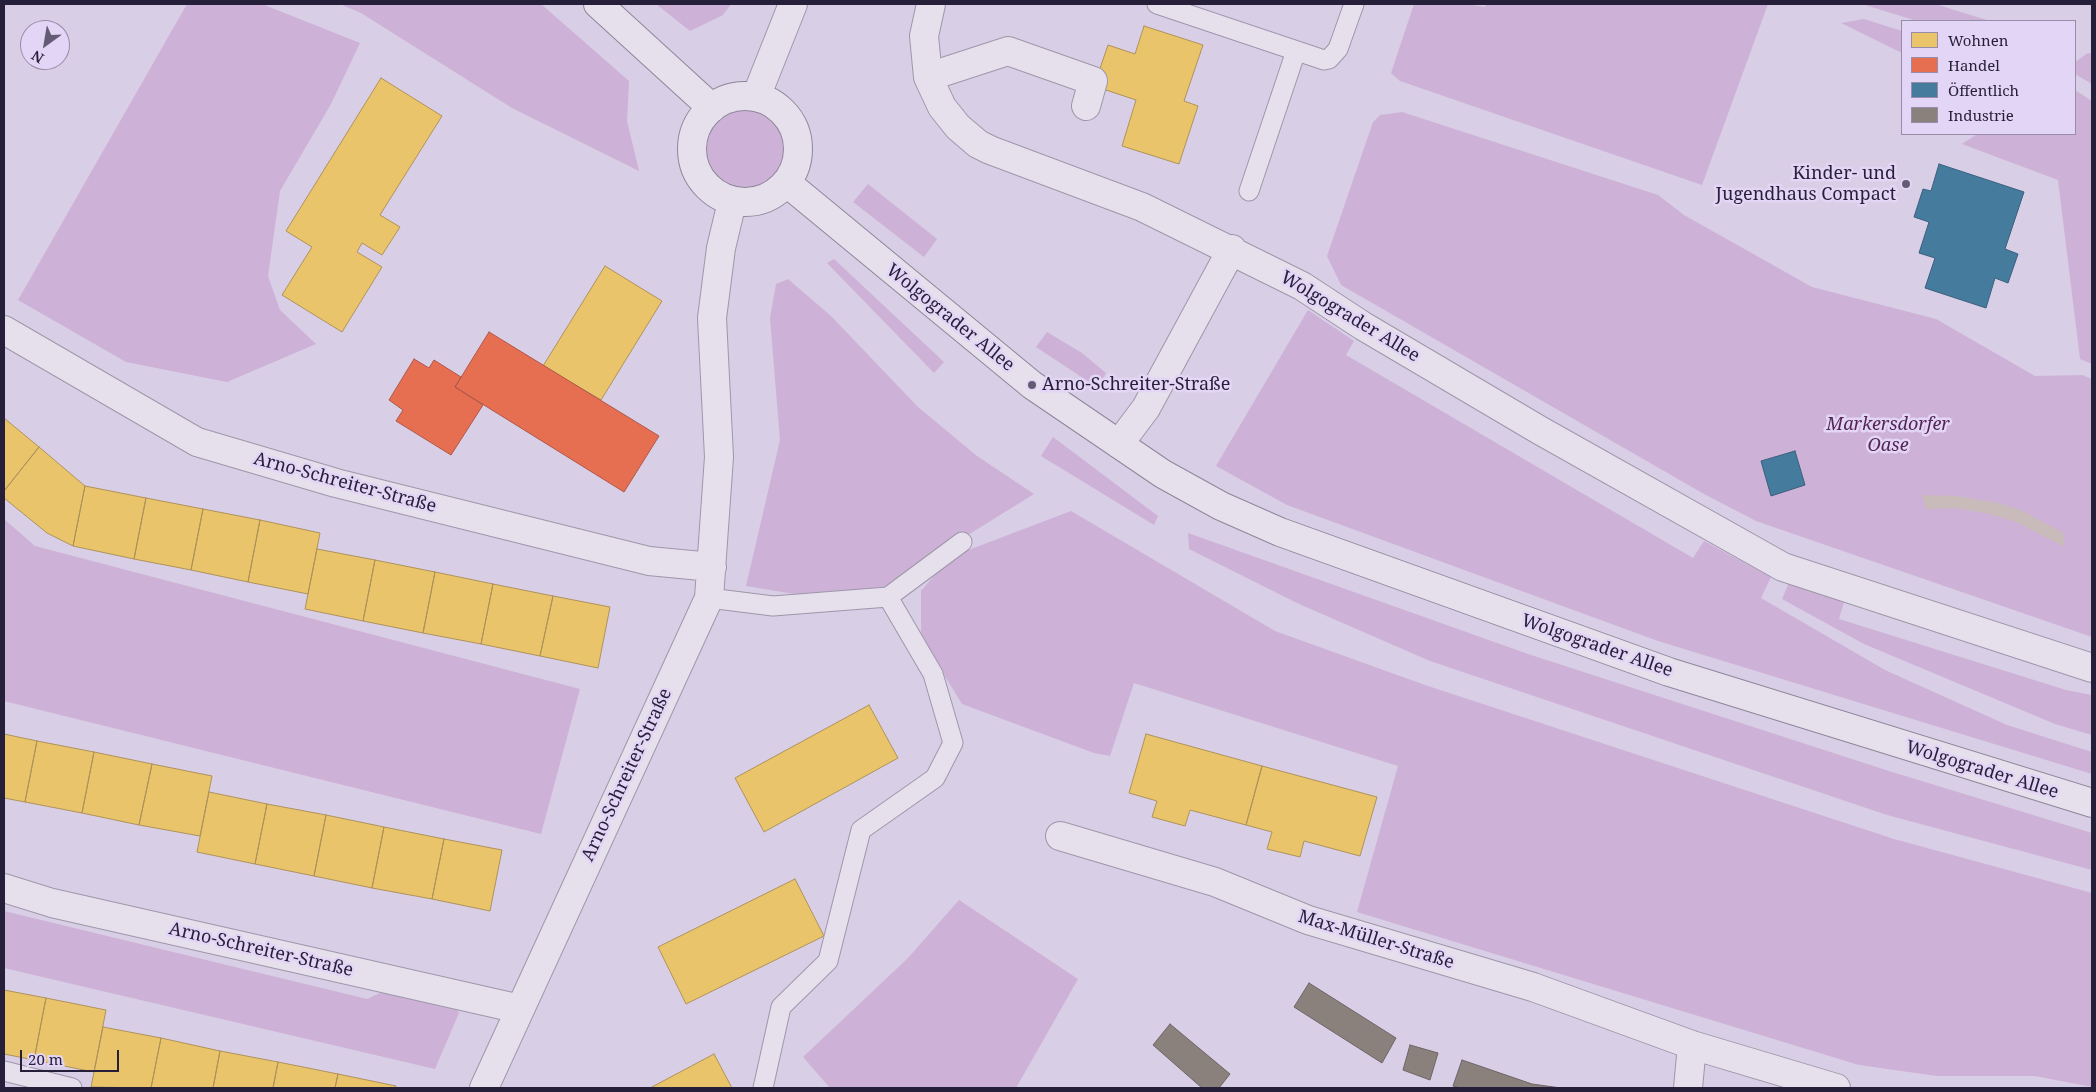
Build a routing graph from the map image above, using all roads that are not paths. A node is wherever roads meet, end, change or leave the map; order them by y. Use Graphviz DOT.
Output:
graph roads {
  1 [pos="598,4"];
  2 [pos="793,4"];
  3 [pos="931,4"];
  4 [pos="1157,4"];
  5 [pos="1354,4"];
  6 [pos="1296,51"];
  7 [pos="928,77"];
  8 [pos="756,97"];
  9 [pos="1086,106"];
  10 [pos="712,108"];
  11 [pos="787,183"];
  12 [pos="1249,191"];
  13 [pos="732,202"];
  14 [pos="1232,249"];
  15 [pos="4,330"];
  16 [pos="1119,444"];
  17 [pos="962,542"];
  18 [pos="712,567"];
  19 [pos="888,597"];
  20 [pos="710,598"];
  21 [pos="2092,668"];
  22 [pos="2092,803"];
  23 [pos="1060,836"];
  24 [pos="4,888"];
  25 [pos="520,1009"];
  26 [pos="1692,1045"];
  27 [pos="4,1071"];
  28 [pos="72,1088"];
  29 [pos="484,1088"];
  30 [pos="763,1088"];
  31 [pos="1688,1088"];
  32 [pos="1836,1088"];
  1 -- 10 [label="street"];
  2 -- 8 [label="street"];
  3 -- 7 [label="street, Wolgograder Allee"];
  4 -- 6 [label="lane"];
  5 -- 6 [label="lane"];
  6 -- 12 [label="lane"];
  7 -- 9 [label="street"];
  7 -- 14 [label="street, Wolgograder Allee"];
  8 -- 10 [label="street"];
  8 -- 11 [label="street"];
  10 -- 13 [label="street"];
  11 -- 13 [label="street"];
  11 -- 16 [label="street, Wolgograder Allee"];
  13 -- 18 [label="street, Arno-Schreiter-Straße"];
  14 -- 16 [label="street"];
  14 -- 21 [label="street, Wolgograder Allee"];
  15 -- 18 [label="street, Arno-Schreiter-Straße"];
  16 -- 22 [label="street, Wolgograder Allee"];
  17 -- 19 [label="lane"];
  18 -- 20 [label="street, Arno-Schreiter-Straße"];
  19 -- 20 [label="lane"];
  19 -- 30 [label="lane"];
  20 -- 25 [label="street, Arno-Schreiter-Straße"];
  23 -- 26 [label="street, Max-Müller-Straße"];
  24 -- 25 [label="street, Arno-Schreiter-Straße"];
  25 -- 29 [label="street, Arno-Schreiter-Straße"];
  26 -- 31 [label="street"];
  26 -- 32 [label="street, Max-Müller-Straße"];
  27 -- 28 [label="lane"];
}
